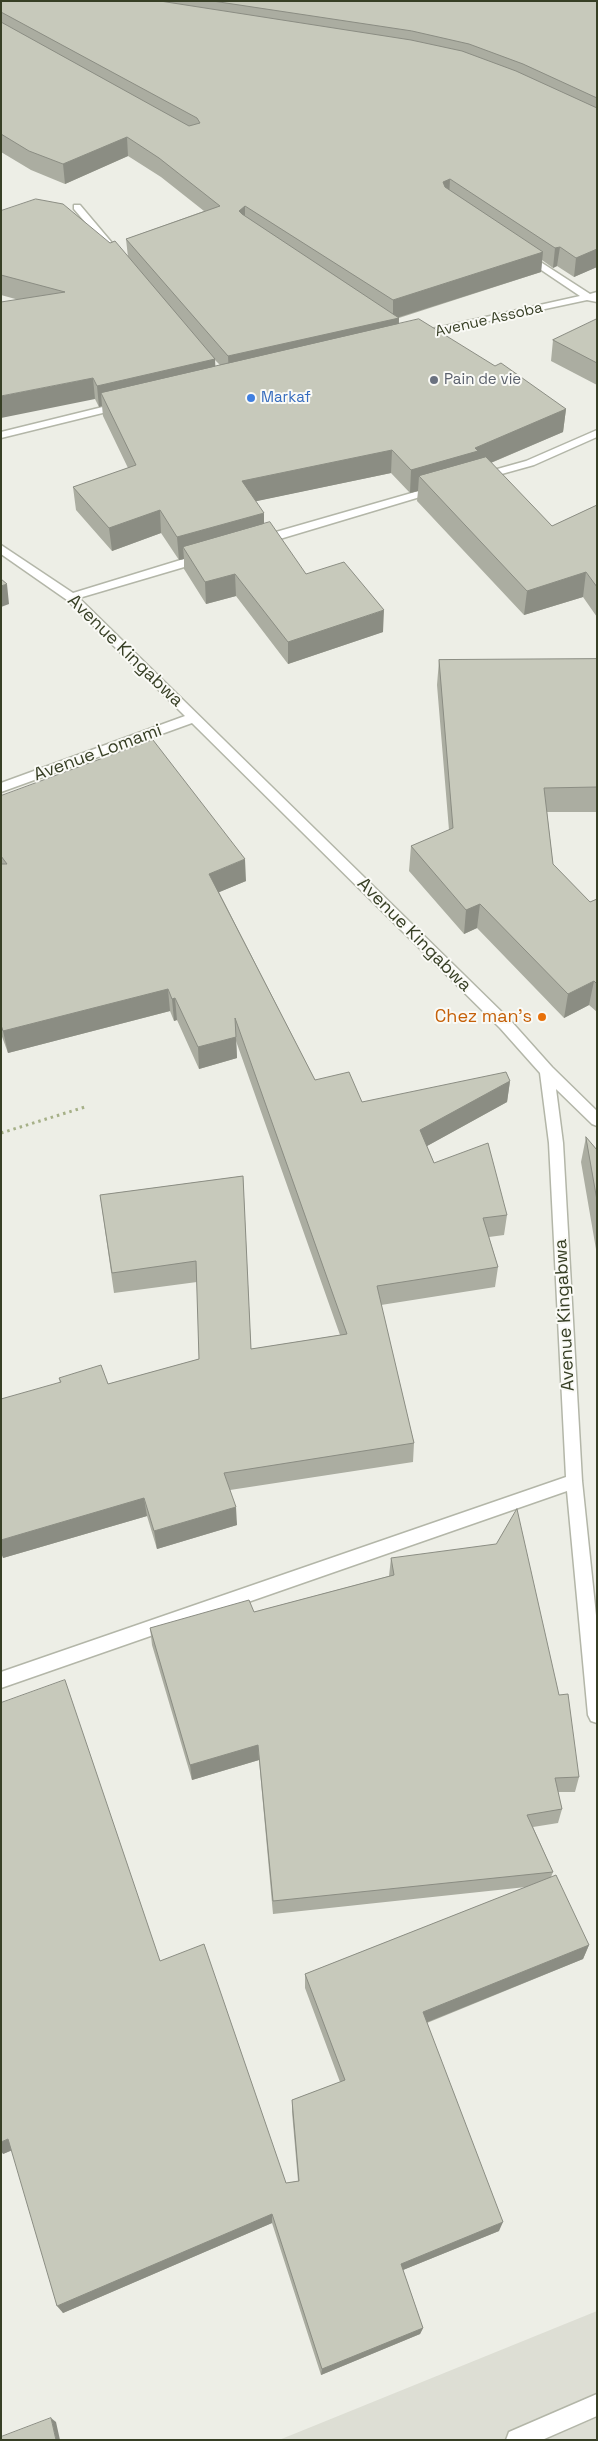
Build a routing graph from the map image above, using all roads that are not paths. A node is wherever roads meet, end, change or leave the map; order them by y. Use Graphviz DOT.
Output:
graph roads {
  1 [pos="77,207"];
  2 [pos="514,248"];
  3 [pos="122,260"];
  4 [pos="594,298"];
  5 [pos="408,338"];
  6 [pos="130,404"];
  7 [pos="597,433"];
  8 [pos="1,435"];
  9 [pos="464,481"];
  10 [pos="446,486"];
  11 [pos="249,544"];
  12 [pos="1,549"];
  13 [pos="212,555"];
  14 [pos="71,597"];
  15 [pos="195,718"];
  16 [pos="1,788"];
  17 [pos="547,1071"];
  18 [pos="597,1120"];
  19 [pos="574,1481"];
  20 [pos="1,1680"];
  21 [pos="597,1715"];
  22 [pos="597,2405"];
  23 [pos="517,2440"];
  1 -- 3 [label="street"];
  2 -- 4 [label="street"];
  4 -- 5 [label="street, Avenue Assoba"];
  6 -- 8 [label="street"];
  7 -- 9 [label="street"];
  10 -- 11 [label="street"];
  12 -- 14 [label="street, Avenue Kingabwa"];
  13 -- 14 [label="street"];
  14 -- 15 [label="street, Avenue Kingabwa"];
  15 -- 16 [label="street, Avenue Lomami"];
  15 -- 17 [label="street, Avenue Kingabwa"];
  17 -- 18 [label="street"];
  17 -- 19 [label="street, Avenue Kingabwa"];
  19 -- 20 [label="street"];
  19 -- 21 [label="street, Avenue Kingabwa"];
  22 -- 23 [label="street"];
}
